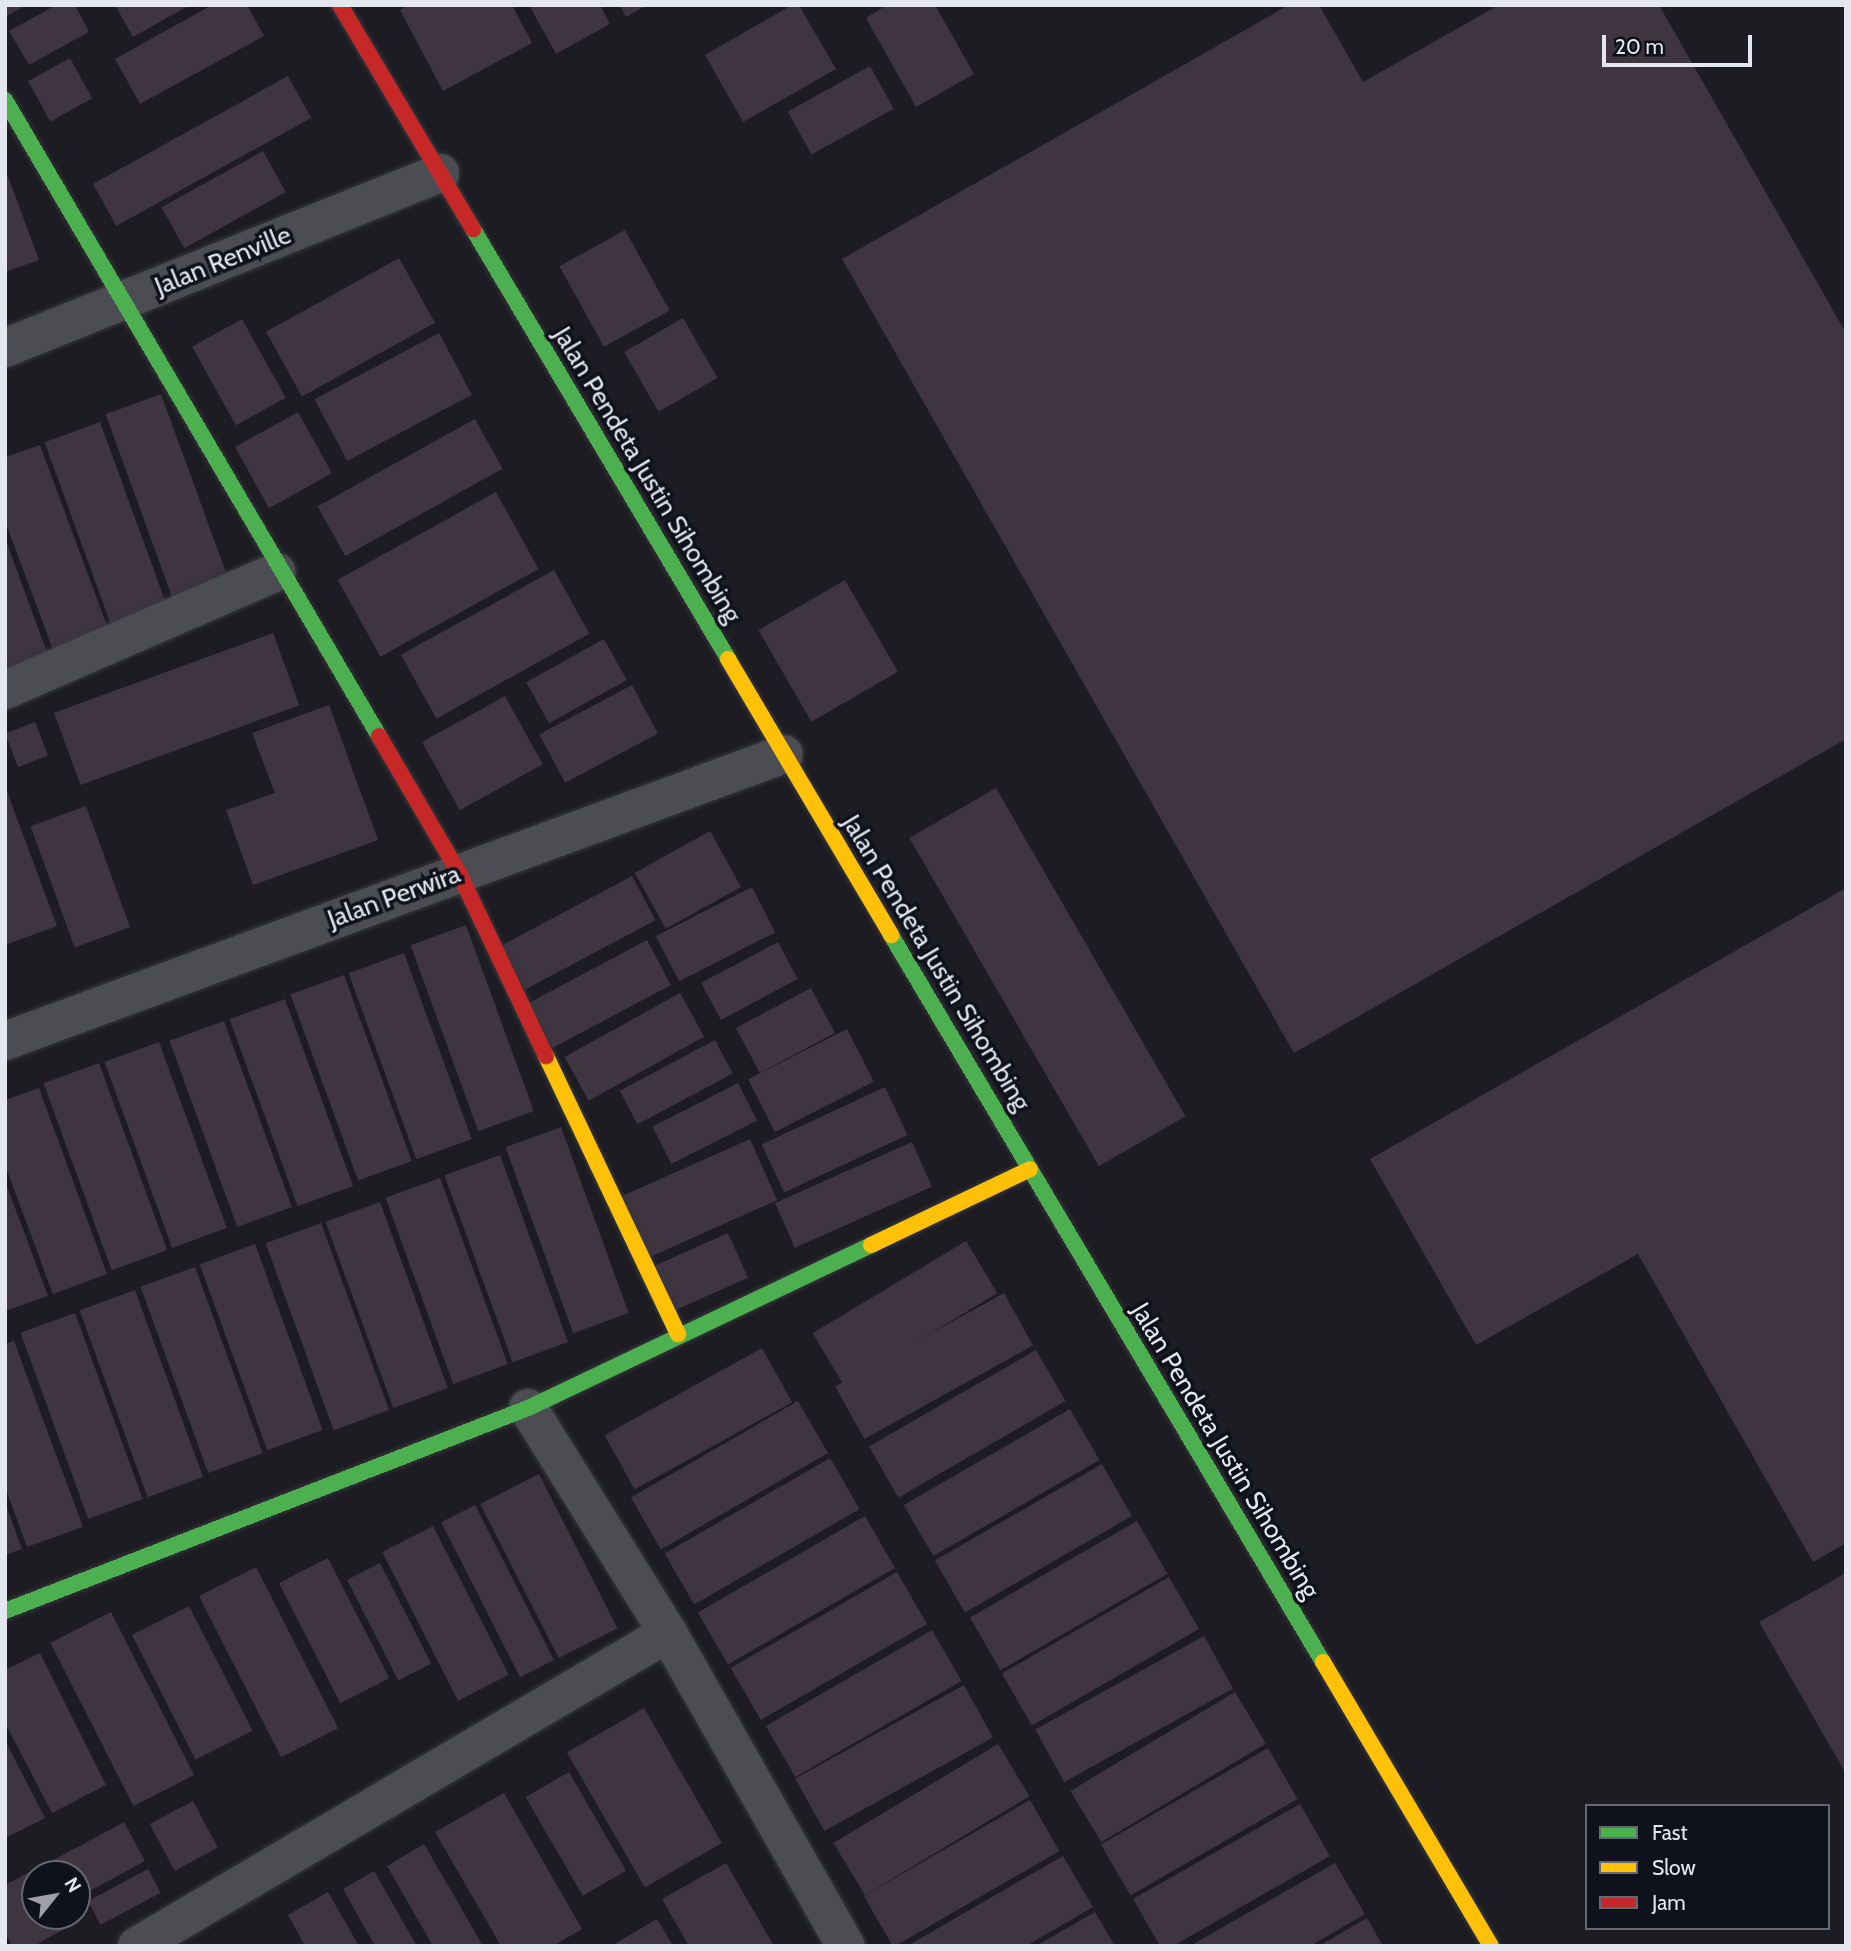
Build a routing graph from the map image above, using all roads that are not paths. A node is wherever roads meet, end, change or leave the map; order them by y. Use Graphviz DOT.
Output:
graph roads {
  1 [pos="340,5"];
  2 [pos="5,100"];
  3 [pos="440,173"];
  4 [pos="120,303"];
  5 [pos="5,348"];
  6 [pos="277,572"];
  7 [pos="5,690"];
  8 [pos="784,754"];
  9 [pos="458,873"];
  10 [pos="5,1041"];
  11 [pos="1030,1169"];
  12 [pos="678,1334"];
  13 [pos="528,1408"];
  14 [pos="5,1611"];
  15 [pos="668,1633"];
  16 [pos="136,1946"];
  17 [pos="846,1946"];
  18 [pos="1491,1946"];
  1 -- 3 [label="street, Jalan Pendeta Justin Sihombing"];
  2 -- 4 [label="street"];
  3 -- 4 [label="street, Jalan Renville"];
  3 -- 8 [label="street, Jalan Pendeta Justin Sihombing"];
  4 -- 5 [label="street, Jalan Renville"];
  4 -- 6 [label="street"];
  6 -- 7 [label="street"];
  6 -- 9 [label="street"];
  8 -- 9 [label="street, Jalan Perwira"];
  8 -- 11 [label="street, Jalan Pendeta Justin Sihombing"];
  9 -- 10 [label="street, Jalan Perwira"];
  9 -- 12 [label="street"];
  11 -- 12 [label="street"];
  11 -- 18 [label="street, Jalan Pendeta Justin Sihombing"];
  12 -- 13 [label="street"];
  13 -- 14 [label="street"];
  13 -- 15 [label="street"];
  15 -- 16 [label="street"];
  15 -- 17 [label="street"];
}
